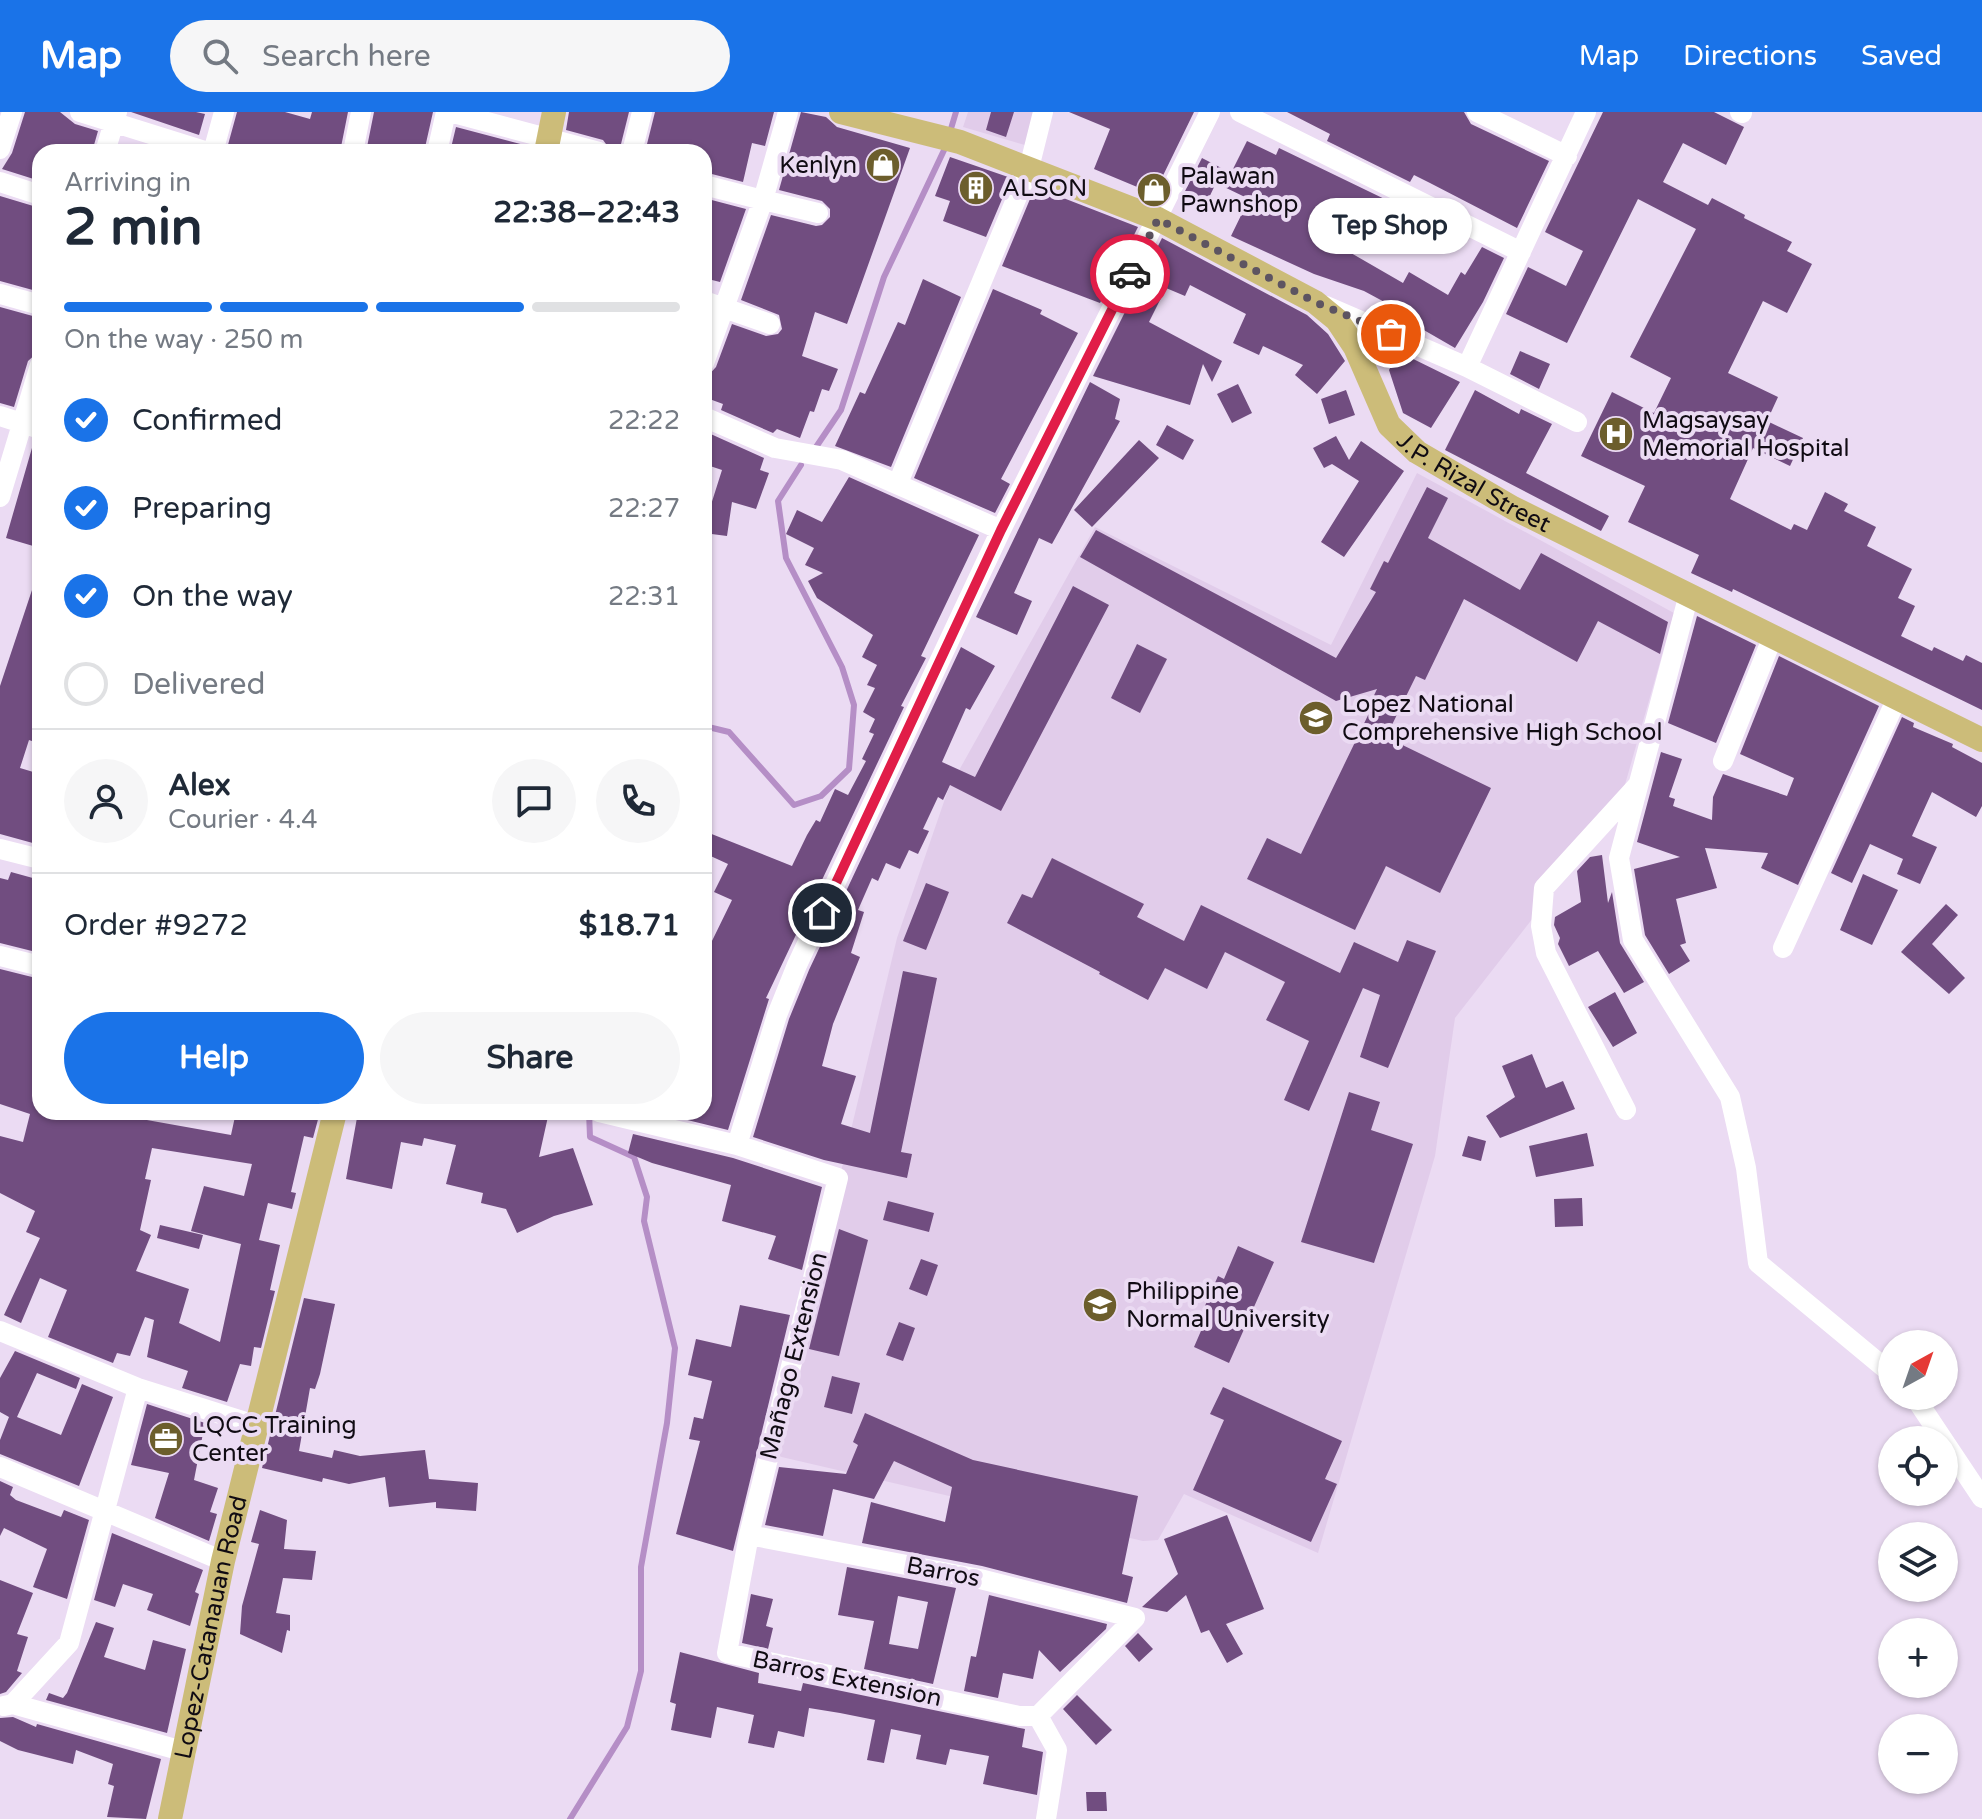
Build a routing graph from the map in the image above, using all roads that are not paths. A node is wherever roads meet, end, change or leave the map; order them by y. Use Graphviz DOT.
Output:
graph roads {
  1 [pos="12,112"];
  2 [pos="80,112"];
  3 [pos="224,112"];
  4 [pos="361,112"];
  5 [pos="448,112"];
  6 [pos="554,112"];
  7 [pos="642,112"];
  8 [pos="788,112"];
  9 [pos="841,112"];
  10 [pos="1043,112"];
  11 [pos="1210,112"];
  12 [pos="1240,112"];
  13 [pos="1477,112"];
  14 [pos="1586,112"];
  15 [pos="115,117"];
  16 [pos="107,144"];
  17 [pos="189,144"];
  18 [pos="214,144"];
  19 [pos="355,144"];
  20 [pos="439,144"];
  21 [pos="548,144"];
  22 [pos="634,144"];
  23 [pos="0,149"];
  24 [pos="1567,156"];
  25 [pos="1029,168"];
  26 [pos="0,182"];
  27 [pos="712,187"];
  28 [pos="32,192"];
  29 [pos="763,200"];
  30 [pos="818,213"];
  31 [pos="1158,219"];
  32 [pos="1521,252"];
  33 [pos="0,294"];
  34 [pos="1315,302"];
  35 [pos="32,303"];
  36 [pos="712,304"];
  37 [pos="726,308"];
  38 [pos="770,324"];
  39 [pos="712,343"];
  40 [pos="1467,367"];
  41 [pos="0,416"];
  42 [pos="712,420"];
  43 [pos="1577,422"];
  44 [pos="31,426"];
  45 [pos="898,483"];
  46 [pos="0,497"];
  47 [pos="1001,530"];
  48 [pos="1689,594"];
  49 [pos="1773,636"];
  50 [pos="1897,698"];
  51 [pos="1982,740"];
  52 [pos="1723,761"];
  53 [pos="1638,784"];
  54 [pos="0,849"];
  55 [pos="32,857"];
  56 [pos="1783,948"];
  57 [pos="0,956"];
  58 [pos="32,964"];
  59 [pos="1626,1110"];
  60 [pos="333,1120"];
  61 [pos="634,1120"];
  62 [pos="737,1145"];
  63 [pos="0,1331"];
  64 [pos="1878,1362"];
  65 [pos="138,1388"];
  66 [pos="1923,1410"];
  67 [pos="255,1425"];
  68 [pos="0,1467"];
  69 [pos="1982,1498"];
  70 [pos="105,1513"];
  71 [pos="749,1535"];
  72 [pos="223,1561"];
  73 [pos="5,1708"];
  74 [pos="1038,1716"];
  75 [pos="186,1752"];
  76 [pos="170,1819"];
  77 [pos="1046,1819"];
  1 -- 23 [label="street"];
  2 -- 15 [label="street"];
  3 -- 18 [label="street"];
  4 -- 19 [label="street"];
  5 -- 20 [label="street"];
  5 -- 21 [label="street"];
  6 -- 21 [label="main road"];
  7 -- 22 [label="street"];
  8 -- 29 [label="street"];
  9 -- 25 [label="main road, J.P. Rizal Street"];
  10 -- 25 [label="street"];
  11 -- 31 [label="street"];
  12 -- 32 [label="street"];
  13 -- 24 [label="street"];
  14 -- 24 [label="street"];
  15 -- 16 [label="street"];
  15 -- 17 [label="street"];
  24 -- 32 [label="street"];
  25 -- 31 [label="main road, J.P. Rizal Street"];
  25 -- 45 [label="street"];
  26 -- 28 [label="street"];
  27 -- 29 [label="street"];
  29 -- 30 [label="street"];
  29 -- 37 [label="street"];
  31 -- 34 [label="main road, J.P. Rizal Street"];
  31 -- 47 [label="street"];
  32 -- 40 [label="street"];
  33 -- 35 [label="street"];
  34 -- 40 [label="street"];
  34 -- 48 [label="main road, J.P. Rizal Street"];
  36 -- 37 [label="street"];
  37 -- 38 [label="street"];
  37 -- 39 [label="street"];
  40 -- 43 [label="street"];
  41 -- 44 [label="street"];
  42 -- 45 [label="street"];
  44 -- 46 [label="street"];
  45 -- 47 [label="street"];
  47 -- 62 [label="street"];
  48 -- 49 [label="main road, J.P. Rizal Street"];
  48 -- 53 [label="street"];
  49 -- 50 [label="main road, J.P. Rizal Street"];
  49 -- 52 [label="street"];
  50 -- 51 [label="main road, J.P. Rizal Street"];
  50 -- 56 [label="street"];
  53 -- 59 [label="street"];
  53 -- 64 [label="street"];
  54 -- 55 [label="street"];
  57 -- 58 [label="street"];
  60 -- 67 [label="main road, Lopez-Catanauan Road"];
  61 -- 62 [label="street"];
  62 -- 71 [label="street, Mañago Extension"];
  63 -- 65 [label="street"];
  65 -- 67 [label="street"];
  65 -- 70 [label="street"];
  66 -- 69 [label="street"];
  67 -- 72 [label="main road, Lopez-Catanauan Road"];
  68 -- 70 [label="street"];
  70 -- 72 [label="street"];
  70 -- 73 [label="street"];
  71 -- 74 [label="street, Barros Extension"];
  71 -- 74 [label="street, Barros"];
  72 -- 75 [label="main road, Lopez-Catanauan Road"];
  73 -- 75 [label="street"];
  74 -- 77 [label="street"];
  75 -- 76 [label="main road, Lopez-Catanauan Road"];
}
